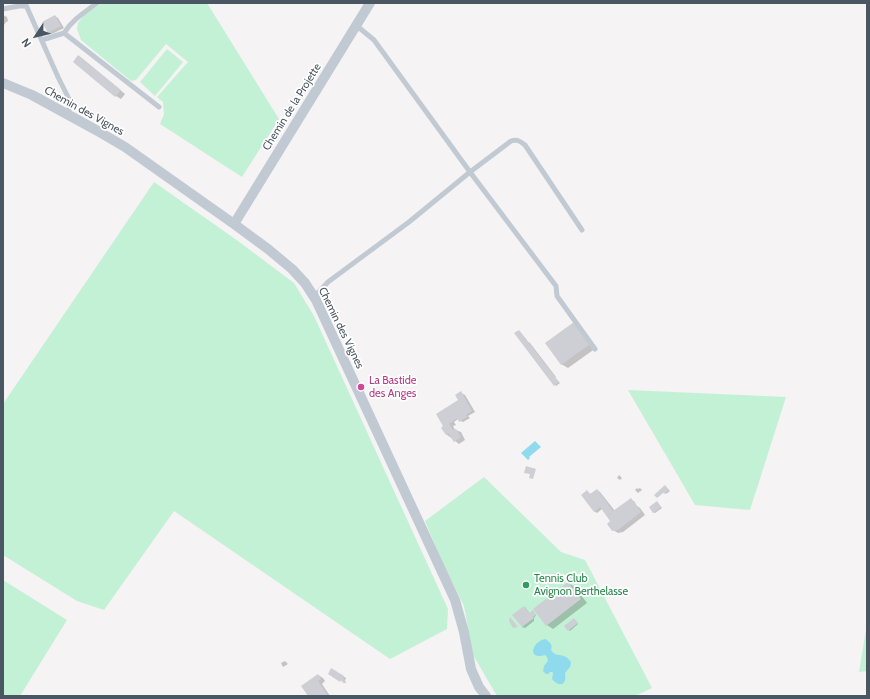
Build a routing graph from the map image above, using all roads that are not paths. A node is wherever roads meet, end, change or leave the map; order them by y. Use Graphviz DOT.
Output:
graph roads {
  1 [pos="97,3"];
  2 [pos="370,3"];
  3 [pos="26,4"];
  4 [pos="3,9"];
  5 [pos="357,26"];
  6 [pos="64,33"];
  7 [pos="42,40"];
  8 [pos="3,83"];
  9 [pos="159,107"];
  10 [pos="69,115"];
  11 [pos="470,172"];
  12 [pos="234,224"];
  13 [pos="582,230"];
  14 [pos="314,296"];
  15 [pos="595,349"];
  16 [pos="486,696"];
  1 -- 6 [label="lane"];
  2 -- 5 [label="street, Chemin de la Projette"];
  3 -- 4 [label="lane"];
  3 -- 7 [label="lane"];
  5 -- 11 [label="lane"];
  5 -- 12 [label="street, Chemin de la Projette"];
  6 -- 7 [label="lane"];
  6 -- 9 [label="lane"];
  7 -- 10 [label="lane"];
  8 -- 10 [label="street, Chemin des Vignes"];
  10 -- 12 [label="street, Chemin des Vignes"];
  11 -- 13 [label="lane"];
  11 -- 14 [label="lane"];
  11 -- 15 [label="lane"];
  12 -- 14 [label="street, Chemin des Vignes"];
  14 -- 16 [label="street, Chemin des Vignes"];
}
